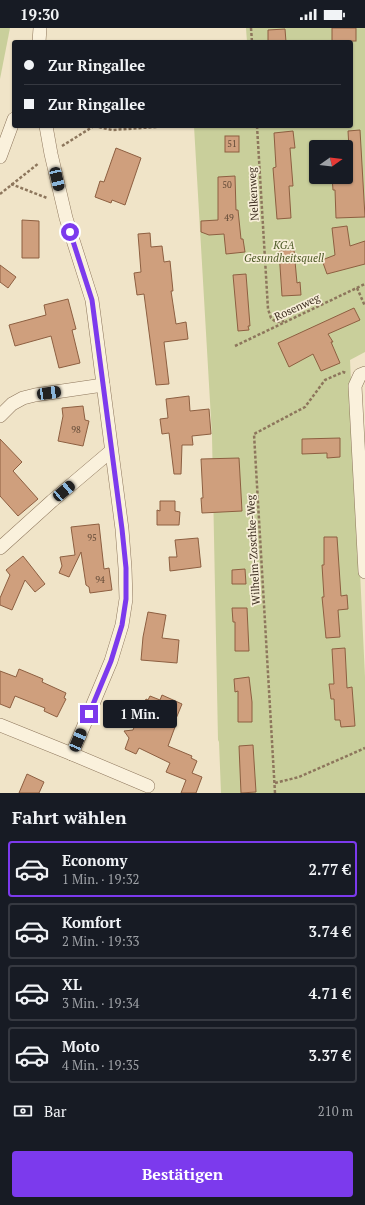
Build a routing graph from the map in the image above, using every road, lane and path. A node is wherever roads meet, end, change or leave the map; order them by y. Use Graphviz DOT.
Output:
graph roads {
  1 [pos="251,28"];
  2 [pos="252,40"];
  3 [pos="12,125"];
  4 [pos="46,128"];
  5 [pos="91,128"];
  6 [pos="103,128"];
  7 [pos="141,128"];
  8 [pos="257,128"];
  9 [pos="51,154"];
  10 [pos="0,157"];
  11 [pos="10,184"];
  12 [pos="0,194"];
  13 [pos="63,204"];
  14 [pos="365,284"];
  15 [pos="356,288"];
  16 [pos="365,306"];
  17 [pos="284,321"];
  18 [pos="235,346"];
  19 [pos="360,378"];
  20 [pos="103,385"];
  21 [pos="0,416"];
  22 [pos="111,451"];
  23 [pos="0,548"];
  24 [pos="365,572"];
  25 [pos="0,725"];
  26 [pos="365,748"];
  27 [pos="72,754"];
  28 [pos="275,784"];
  29 [pos="148,786"];
  30 [pos="275,793"];
  1 -- 2 [label="path"];
  3 -- 10 [label="street"];
  4 -- 9 [label="street"];
  5 -- 9 [label="path"];
  6 -- 7 [label="path"];
  8 -- 17 [label="path, Nelkenweg"];
  9 -- 11 [label="path"];
  9 -- 13 [label="street"];
  11 -- 12 [label="path"];
  11 -- 13 [label="path"];
  13 -- 20 [label="street"];
  14 -- 15 [label="path, Rosenweg"];
  15 -- 16 [label="path"];
  15 -- 17 [label="path, Rosenweg"];
  17 -- 18 [label="path, Rosenweg"];
  19 -- 24 [label="street"];
  19 -- 28 [label="path, Wilhelm-Zoschke-Weg"];
  20 -- 21 [label="street"];
  20 -- 22 [label="street"];
  22 -- 23 [label="street"];
  22 -- 27 [label="street"];
  25 -- 27 [label="street"];
  26 -- 28 [label="path"];
  27 -- 29 [label="street"];
  28 -- 30 [label="path, Wilhelm-Zoschke-Weg"];
}
